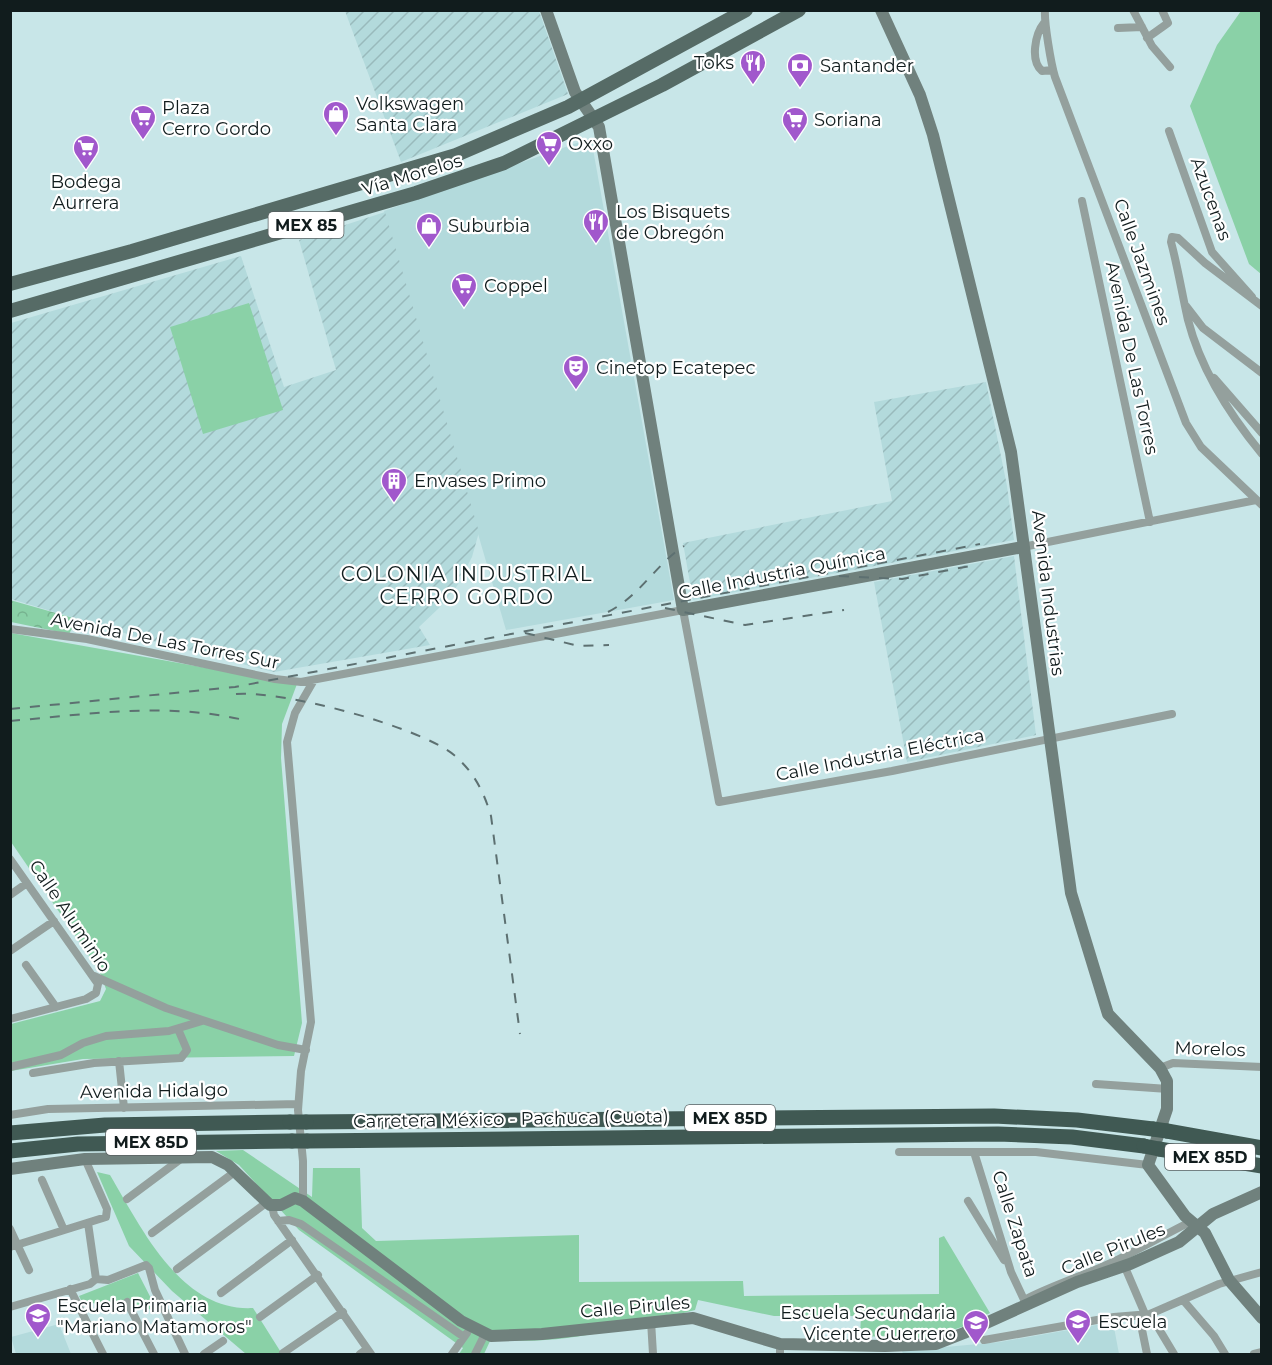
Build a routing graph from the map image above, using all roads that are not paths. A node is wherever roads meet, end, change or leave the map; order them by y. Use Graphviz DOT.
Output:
graph roads {
  1 [pos="546,10"];
  2 [pos="746,10"];
  3 [pos="799,10"];
  4 [pos="881,10"];
  5 [pos="1045,10"];
  6 [pos="1133,10"];
  7 [pos="1162,10"];
  8 [pos="1044,22"];
  9 [pos="1142,27"];
  10 [pos="1118,28"];
  11 [pos="1147,38"];
  12 [pos="1170,67"];
  13 [pos="1053,70"];
  14 [pos="580,100"];
  15 [pos="594,118"];
  16 [pos="1169,131"];
  17 [pos="1082,201"];
  18 [pos="10,284"];
  19 [pos="1258,304"];
  20 [pos="1186,306"];
  21 [pos="10,311"];
  22 [pos="1208,372"];
  23 [pos="1262,373"];
  24 [pos="1262,433"];
  25 [pos="1262,454"];
  26 [pos="1259,503"];
  27 [pos="1150,522"];
  28 [pos="1023,547"];
  29 [pos="683,610"];
  30 [pos="10,629"];
  31 [pos="314,680"];
  32 [pos="1172,714"];
  33 [pos="1048,738"];
  34 [pos="10,859"];
  35 [pos="27,883"];
  36 [pos="10,895"];
  37 [pos="54,921"];
  38 [pos="10,951"];
  39 [pos="26,965"];
  40 [pos="94,976"];
  41 [pos="56,1007"];
  42 [pos="10,1019"];
  43 [pos="202,1021"];
  44 [pos="178,1029"];
  45 [pos="306,1050"];
  46 [pos="119,1061"];
  47 [pos="10,1067"];
  48 [pos="1262,1067"];
  49 [pos="1160,1068"];
  50 [pos="33,1073"];
  51 [pos="1096,1084"];
  52 [pos="1168,1089"];
  53 [pos="298,1104"];
  54 [pos="124,1108"];
  55 [pos="10,1115"];
  56 [pos="10,1133"];
  57 [pos="1262,1148"];
  58 [pos="10,1151"];
  59 [pos="899,1152"];
  60 [pos="974,1152"];
  61 [pos="185,1156"];
  62 [pos="85,1159"];
  63 [pos="1148,1165"];
  64 [pos="1262,1166"];
  65 [pos="10,1169"];
  66 [pos="236,1172"];
  67 [pos="42,1180"];
  68 [pos="1262,1192"];
  69 [pos="127,1199"];
  70 [pos="303,1201"];
  71 [pos="968,1201"];
  72 [pos="269,1205"];
  73 [pos="278,1221"];
  74 [pos="88,1223"];
  75 [pos="1194,1225"];
  76 [pos="10,1229"];
  77 [pos="64,1230"];
  78 [pos="152,1233"];
  79 [pos="292,1240"];
  80 [pos="358,1243"];
  81 [pos="14,1246"];
  82 [pos="345,1255"];
  83 [pos="1124,1265"];
  84 [pos="177,1269"];
  85 [pos="29,1270"];
  86 [pos="1011,1272"];
  87 [pos="1262,1272"];
  88 [pos="318,1275"];
  89 [pos="96,1279"];
  90 [pos="1229,1280"];
  91 [pos="70,1289"];
  92 [pos="221,1293"];
  93 [pos="1183,1300"];
  94 [pos="127,1302"];
  95 [pos="1026,1303"];
  96 [pos="10,1307"];
  97 [pos="343,1312"];
  98 [pos="1145,1314"];
  99 [pos="260,1317"];
  100 [pos="1262,1318"];
  101 [pos="651,1321"];
  102 [pos="468,1333"];
  103 [pos="485,1334"];
  104 [pos="984,1340"];
  105 [pos="223,1341"];
  106 [pos="780,1349"];
  107 [pos="832,1350"];
  108 [pos="886,1350"];
  109 [pos="1262,1352"];
  110 [pos="283,1353"];
  111 [pos="366,1353"];
  112 [pos="102,1354"];
  113 [pos="154,1354"];
  114 [pos="185,1354"];
  115 [pos="204,1354"];
  116 [pos="452,1354"];
  117 [pos="475,1354"];
  118 [pos="653,1354"];
  119 [pos="1147,1354"];
  120 [pos="1174,1354"];
  121 [pos="1225,1354"];
  122 [pos="1254,1354"];
  1 -- 14 [label="street"];
  2 -- 14 [label="main road, Vía Morelos / MEX 85"];
  3 -- 15 [label="main road, Vía Morelos / MEX 85"];
  4 -- 28 [label="street, Avenida Industrias"];
  5 -- 8 [label="street, Calle Jazmines"];
  6 -- 9 [label="street"];
  7 -- 11 [label="street"];
  8 -- 13 [label="street, Calle Jazmines"];
  8 -- 13 [label="street"];
  9 -- 10 [label="street"];
  9 -- 11 [label="street"];
  11 -- 12 [label="street"];
  13 -- 26 [label="street, Calle Jazmines"];
  14 -- 15 [label="street"];
  14 -- 18 [label="main road, Vía Morelos / MEX 85"];
  15 -- 21 [label="main road, Vía Morelos / MEX 85"];
  15 -- 29 [label="street"];
  16 -- 19 [label="street, Azucenas"];
  17 -- 27 [label="street, Avenida De Las Torres"];
  19 -- 20 [label="street, Azucenas"];
  20 -- 22 [label="street"];
  20 -- 23 [label="street"];
  22 -- 24 [label="street"];
  22 -- 25 [label="street"];
  26 -- 27 [label="street, Calle Industria Química"];
  27 -- 28 [label="street, Calle Industria Química"];
  28 -- 29 [label="street, Calle Industria Química"];
  28 -- 33 [label="street, Avenida Industrias"];
  29 -- 31 [label="street, Calle Industria Química"];
  29 -- 33 [label="street, Calle Industria Eléctrica"];
  30 -- 31 [label="street, Avenida De Las Torres Sur"];
  31 -- 45 [label="street"];
  32 -- 33 [label="street, Calle Industria Eléctrica"];
  33 -- 49 [label="street, Avenida Industrias"];
  34 -- 35 [label="street, Calle Aluminio"];
  35 -- 36 [label="street"];
  35 -- 37 [label="street, Calle Aluminio"];
  37 -- 38 [label="street"];
  37 -- 40 [label="street, Calle Aluminio"];
  39 -- 41 [label="street"];
  40 -- 41 [label="street, Calle Aluminio"];
  40 -- 43 [label="street"];
  41 -- 42 [label="street"];
  43 -- 44 [label="street"];
  43 -- 45 [label="street"];
  44 -- 46 [label="street"];
  44 -- 47 [label="street"];
  45 -- 53 [label="street"];
  46 -- 50 [label="street"];
  46 -- 54 [label="street"];
  48 -- 49 [label="street, Morelos"];
  49 -- 52 [label="street, Avenida Industrias"];
  51 -- 52 [label="street"];
  52 -- 63 [label="street, Avenida Industrias"];
  53 -- 54 [label="street, Avenida Hidalgo"];
  53 -- 70 [label="street"];
  54 -- 55 [label="street, Avenida Hidalgo"];
  56 -- 57 [label="highway, Carretera México - Pachuca (Cuota) / MEX 85D"];
  58 -- 64 [label="highway, Carretera México - Pachuca (Cuota) / MEX 85D"];
  59 -- 60 [label="street"];
  60 -- 63 [label="street"];
  60 -- 86 [label="street, Calle Zapata"];
  61 -- 62 [label="street"];
  61 -- 66 [label="street"];
  61 -- 69 [label="street"];
  62 -- 65 [label="street"];
  62 -- 74 [label="street"];
  63 -- 75 [label="street"];
  66 -- 72 [label="street"];
  66 -- 78 [label="street"];
  67 -- 77 [label="street"];
  68 -- 75 [label="street, Calle Pirules"];
  70 -- 72 [label="street"];
  70 -- 80 [label="street, Calle Pirules"];
  71 -- 86 [label="street"];
  72 -- 73 [label="street"];
  72 -- 84 [label="street"];
  73 -- 79 [label="street"];
  73 -- 82 [label="street, Calle Pirules"];
  74 -- 77 [label="street"];
  74 -- 89 [label="street"];
  75 -- 83 [label="street, Calle Pirules"];
  75 -- 90 [label="street"];
  75 -- 95 [label="street"];
  76 -- 81 [label="street"];
  77 -- 81 [label="street"];
  79 -- 88 [label="street"];
  79 -- 92 [label="street"];
  80 -- 82 [label="street"];
  80 -- 102 [label="street, Calle Pirules"];
  81 -- 85 [label="street"];
  82 -- 102 [label="street, Calle Pirules"];
  83 -- 95 [label="street, Calle Pirules"];
  83 -- 98 [label="street"];
  86 -- 95 [label="street, Calle Zapata"];
  87 -- 90 [label="street"];
  88 -- 97 [label="street"];
  88 -- 99 [label="street"];
  89 -- 91 [label="street"];
  89 -- 114 [label="street"];
  90 -- 93 [label="street"];
  90 -- 100 [label="street"];
  91 -- 96 [label="street"];
  91 -- 112 [label="street"];
  93 -- 98 [label="street"];
  93 -- 121 [label="street"];
  94 -- 113 [label="street"];
  95 -- 108 [label="street, Calle Pirules"];
  97 -- 110 [label="street"];
  97 -- 111 [label="street"];
  98 -- 104 [label="street"];
  98 -- 119 [label="street"];
  98 -- 120 [label="street"];
  101 -- 103 [label="street, Calle Pirules"];
  101 -- 106 [label="street, Calle Pirules"];
  101 -- 118 [label="street"];
  102 -- 103 [label="street, Calle Pirules"];
  102 -- 116 [label="street"];
  103 -- 117 [label="street"];
  105 -- 115 [label="street"];
  106 -- 107 [label="street, Calle Pirules"];
  107 -- 108 [label="street, Calle Pirules"];
  109 -- 122 [label="street"];
}
